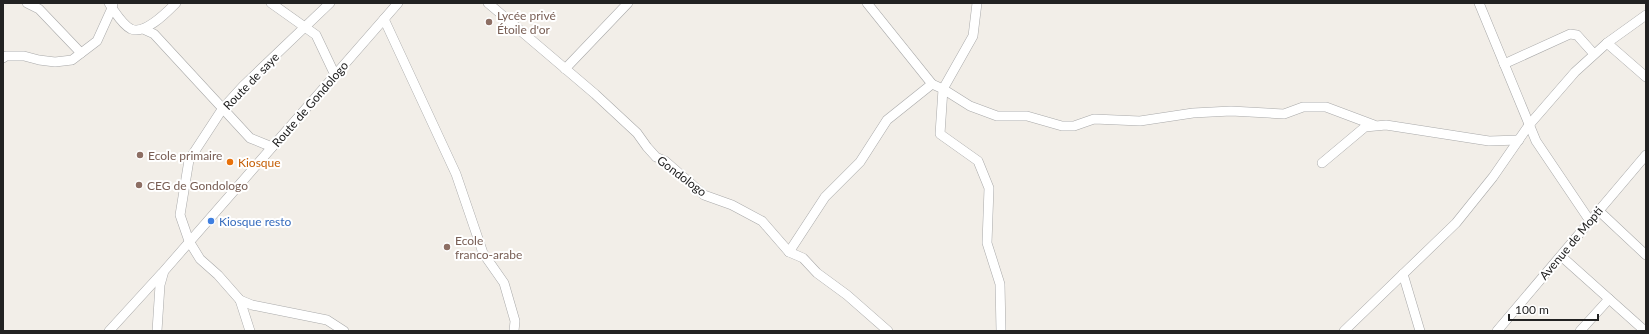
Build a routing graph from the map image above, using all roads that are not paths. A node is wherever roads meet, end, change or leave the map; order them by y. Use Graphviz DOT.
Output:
graph roads {
  1 [pos="27,3"];
  2 [pos="176,3"];
  3 [pos="271,3"];
  4 [pos="330,3"];
  5 [pos="398,3"];
  6 [pos="488,3"];
  7 [pos="628,3"];
  8 [pos="867,3"];
  9 [pos="977,3"];
  10 [pos="1479,3"];
  11 [pos="111,5"];
  12 [pos="1646,14"];
  13 [pos="384,19"];
  14 [pos="305,27"];
  15 [pos="143,29"];
  16 [pos="1607,43"];
  17 [pos="81,53"];
  18 [pos="1594,54"];
  19 [pos="4,56"];
  20 [pos="1504,64"];
  21 [pos="565,69"];
  22 [pos="335,75"];
  23 [pos="1646,77"];
  24 [pos="932,84"];
  25 [pos="943,89"];
  26 [pos="223,108"];
  27 [pos="1374,125"];
  28 [pos="1530,125"];
  29 [pos="1519,140"];
  30 [pos="272,147"];
  31 [pos="1646,155"];
  32 [pos="1322,163"];
  33 [pos="1599,211"];
  34 [pos="1590,220"];
  35 [pos="189,241"];
  36 [pos="789,252"];
  37 [pos="1646,254"];
  38 [pos="1561,256"];
  39 [pos="164,271"];
  40 [pos="1403,274"];
  41 [pos="1609,299"];
  42 [pos="240,300"];
  43 [pos="109,331"];
  44 [pos="157,331"];
  45 [pos="250,331"];
  46 [pos="344,331"];
  47 [pos="514,331"];
  48 [pos="888,331"];
  49 [pos="1001,331"];
  50 [pos="1344,331"];
  51 [pos="1420,331"];
  52 [pos="1497,331"];
  53 [pos="1580,331"];
  54 [pos="1645,331"];
  1 -- 17 [label="street"];
  2 -- 15 [label="street"];
  3 -- 14 [label="street"];
  4 -- 14 [label="street, Route de saye"];
  5 -- 13 [label="street, Route de Gondologo"];
  6 -- 21 [label="street, Gondologo"];
  7 -- 21 [label="street"];
  8 -- 24 [label="street"];
  9 -- 25 [label="street"];
  10 -- 20 [label="street"];
  11 -- 15 [label="street"];
  11 -- 17 [label="street"];
  12 -- 16 [label="street"];
  13 -- 22 [label="street, Route de Gondologo"];
  13 -- 47 [label="street"];
  14 -- 22 [label="street"];
  14 -- 26 [label="street, Route de saye"];
  15 -- 26 [label="street"];
  16 -- 18 [label="street"];
  16 -- 23 [label="street"];
  17 -- 19 [label="street"];
  18 -- 20 [label="street"];
  18 -- 28 [label="street"];
  20 -- 28 [label="street"];
  21 -- 36 [label="street, Gondologo"];
  22 -- 30 [label="street, Route de Gondologo"];
  24 -- 25 [label="street"];
  24 -- 36 [label="street"];
  25 -- 27 [label="street"];
  25 -- 49 [label="street"];
  26 -- 30 [label="street"];
  26 -- 35 [label="street, Route de saye"];
  27 -- 29 [label="street"];
  27 -- 32 [label="street"];
  28 -- 29 [label="street"];
  28 -- 34 [label="street"];
  29 -- 40 [label="street"];
  30 -- 35 [label="street, Route de Gondologo"];
  31 -- 33 [label="street, Avenue de Mopti"];
  33 -- 34 [label="street, Avenue de Mopti"];
  33 -- 37 [label="street"];
  34 -- 38 [label="street, Avenue de Mopti"];
  35 -- 39 [label="street, Route de Gondologo"];
  35 -- 42 [label="street, Route de saye"];
  36 -- 48 [label="street, Gondologo"];
  38 -- 41 [label="street"];
  38 -- 52 [label="street, Avenue de Mopti"];
  39 -- 43 [label="street"];
  39 -- 44 [label="street"];
  40 -- 50 [label="street"];
  40 -- 51 [label="street"];
  41 -- 53 [label="street"];
  41 -- 54 [label="street"];
  42 -- 45 [label="street"];
  42 -- 46 [label="street"];
}
